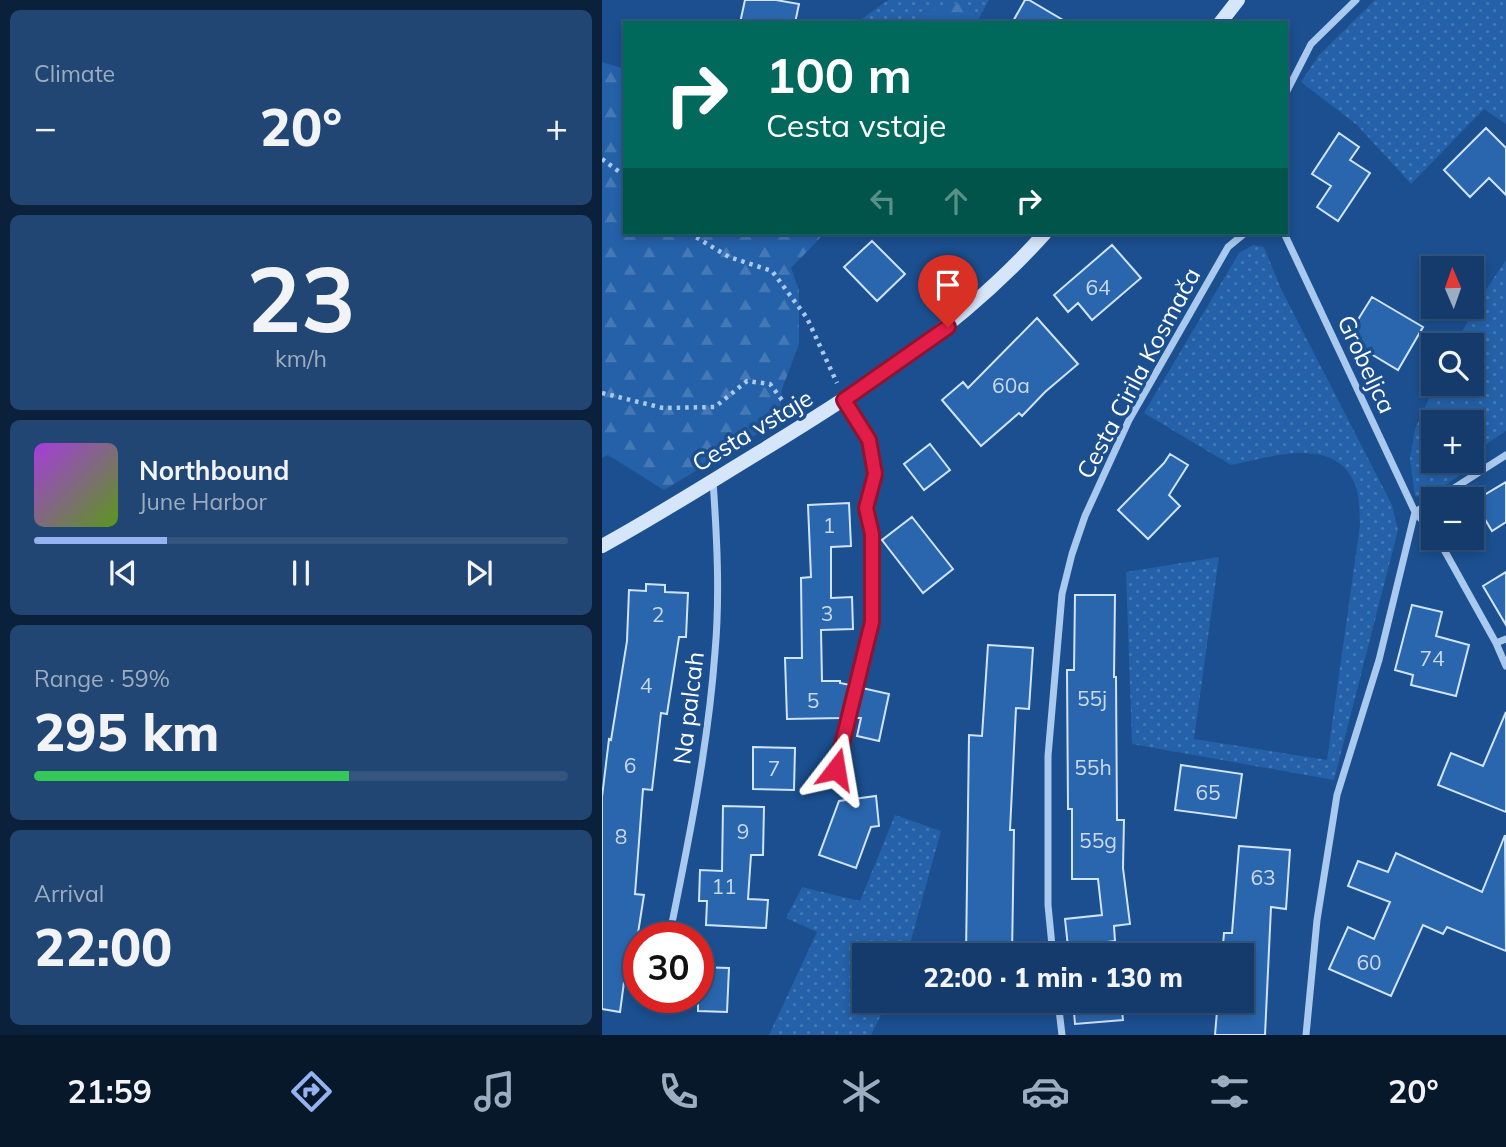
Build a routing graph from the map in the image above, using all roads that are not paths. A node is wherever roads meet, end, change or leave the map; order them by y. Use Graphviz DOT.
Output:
graph roads {
  1 [pos="1238,0"];
  2 [pos="1356,0"];
  3 [pos="1222,21"];
  4 [pos="1288,89"];
  5 [pos="1043,235"];
  6 [pos="1243,235"];
  7 [pos="1285,235"];
  8 [pos="844,400"];
  9 [pos="1506,455"];
  10 [pos="713,480"];
  11 [pos="1456,487"];
  12 [pos="1421,508"];
  13 [pos="1415,512"];
  14 [pos="1421,519"];
  15 [pos="602,546"];
  16 [pos="1444,550"];
  17 [pos="1506,639"];
  18 [pos="1496,643"];
  19 [pos="1506,666"];
  20 [pos="836,769"];
  21 [pos="672,922"];
  22 [pos="1052,943"];
  23 [pos="1059,1013"];
  24 [pos="1062,1035"];
  25 [pos="1306,1035"];
  1 -- 3 [label="main road"];
  2 -- 4 [label="street"];
  5 -- 8 [label="main road, Cesta vstaje"];
  6 -- 22 [label="street, Cesta Cirila Kosmača"];
  7 -- 13 [label="street, Grobeljca"];
  8 -- 10 [label="main road, Cesta vstaje"];
  8 -- 20 [label="street"];
  9 -- 11 [label="street"];
  10 -- 15 [label="main road, Cesta vstaje"];
  10 -- 21 [label="street, Na palcah"];
  12 -- 13 [label="street"];
  13 -- 14 [label="street, Grobeljca"];
  13 -- 25 [label="street"];
  16 -- 18 [label="street"];
  17 -- 18 [label="street"];
  18 -- 19 [label="street"];
  23 -- 24 [label="street"];
}
